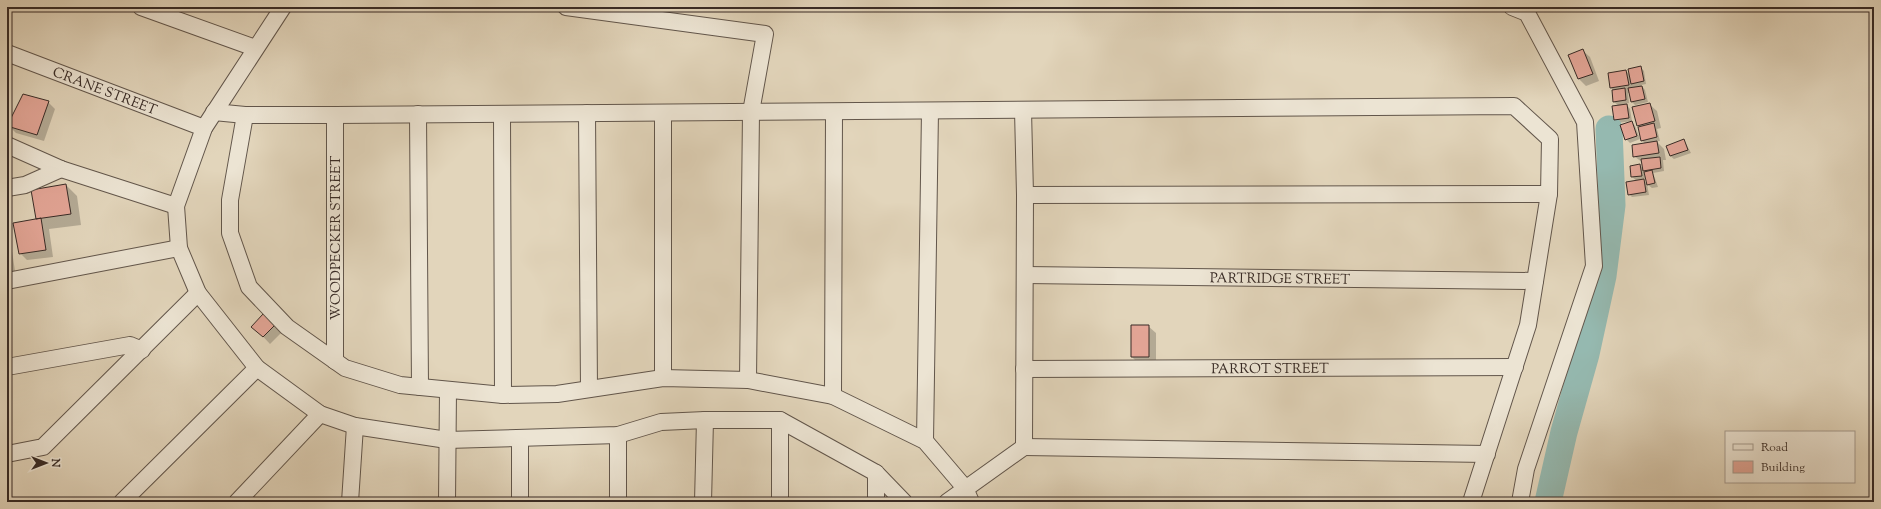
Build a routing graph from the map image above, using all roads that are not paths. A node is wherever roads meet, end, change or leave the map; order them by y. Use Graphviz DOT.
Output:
graph roads {
  1 [pos="141,7"];
  2 [pos="283,7"];
  3 [pos="566,7"];
  4 [pos="1512,7"];
  5 [pos="255,48"];
  6 [pos="7,53"];
  7 [pos="1023,110"];
  8 [pos="930,111"];
  9 [pos="214,112"];
  10 [pos="751,112"];
  11 [pos="834,112"];
  12 [pos="587,113"];
  13 [pos="663,113"];
  14 [pos="418,114"];
  15 [pos="502,114"];
  16 [pos="245,115"];
  17 [pos="335,115"];
  18 [pos="204,128"];
  19 [pos="7,145"];
  20 [pos="61,169"];
  21 [pos="7,188"];
  22 [pos="1549,194"];
  23 [pos="1025,195"];
  24 [pos="176,206"];
  25 [pos="179,248"];
  26 [pos="1025,276"];
  27 [pos="7,281"];
  28 [pos="1535,281"];
  29 [pos="198,294"];
  30 [pos="142,350"];
  31 [pos="335,360"];
  32 [pos="7,367"];
  33 [pos="1515,367"];
  34 [pos="257,368"];
  35 [pos="1024,368"];
  36 [pos="663,378"];
  37 [pos="748,380"];
  38 [pos="420,387"];
  39 [pos="589,389"];
  40 [pos="448,390"];
  41 [pos="503,395"];
  42 [pos="833,396"];
  43 [pos="320,414"];
  44 [pos="705,420"];
  45 [pos="780,420"];
  46 [pos="355,426"];
  47 [pos="618,435"];
  48 [pos="520,438"];
  49 [pos="447,440"];
  50 [pos="925,441"];
  51 [pos="1024,447"];
  52 [pos="7,454"];
  53 [pos="1487,454"];
  54 [pos="876,473"];
  55 [pos="968,495"];
  56 [pos="122,502"];
  57 [pos="237,502"];
  58 [pos="350,502"];
  59 [pos="448,502"];
  60 [pos="520,502"];
  61 [pos="618,502"];
  62 [pos="703,502"];
  63 [pos="780,502"];
  64 [pos="876,502"];
  65 [pos="904,502"];
  66 [pos="947,502"];
  67 [pos="1471,502"];
  68 [pos="1520,502"];
  1 -- 5 [label="street"];
  2 -- 5 [label="street"];
  3 -- 10 [label="street"];
  4 -- 68 [label="street"];
  5 -- 9 [label="street"];
  6 -- 18 [label="street, CRANE STREET"];
  7 -- 8 [label="street"];
  7 -- 22 [label="street"];
  7 -- 23 [label="street"];
  8 -- 11 [label="street"];
  8 -- 50 [label="street"];
  9 -- 16 [label="street"];
  9 -- 18 [label="street"];
  10 -- 11 [label="street"];
  10 -- 13 [label="street"];
  10 -- 37 [label="street"];
  11 -- 42 [label="street"];
  12 -- 13 [label="street"];
  12 -- 15 [label="street"];
  12 -- 39 [label="street"];
  13 -- 36 [label="street"];
  14 -- 15 [label="street"];
  14 -- 17 [label="street"];
  14 -- 38 [label="street"];
  15 -- 41 [label="street"];
  16 -- 17 [label="street"];
  16 -- 31 [label="street"];
  17 -- 31 [label="street, WOODPECKER STREET"];
  18 -- 24 [label="street"];
  19 -- 20 [label="street"];
  20 -- 21 [label="street"];
  20 -- 24 [label="street"];
  22 -- 23 [label="street"];
  22 -- 28 [label="street"];
  23 -- 26 [label="street"];
  24 -- 25 [label="street"];
  25 -- 27 [label="street"];
  25 -- 29 [label="street"];
  26 -- 28 [label="street, PARTRIDGE STREET"];
  26 -- 35 [label="street"];
  28 -- 33 [label="street"];
  29 -- 30 [label="street"];
  29 -- 34 [label="street"];
  30 -- 32 [label="street"];
  30 -- 52 [label="street"];
  31 -- 38 [label="street"];
  33 -- 35 [label="street, PARROT STREET"];
  33 -- 53 [label="street"];
  34 -- 43 [label="street"];
  34 -- 56 [label="street"];
  35 -- 51 [label="street"];
  36 -- 37 [label="street"];
  36 -- 39 [label="street"];
  37 -- 42 [label="street"];
  38 -- 40 [label="street"];
  39 -- 41 [label="street"];
  40 -- 41 [label="street"];
  40 -- 49 [label="street"];
  42 -- 50 [label="street"];
  43 -- 46 [label="street"];
  43 -- 57 [label="street"];
  44 -- 45 [label="street"];
  44 -- 47 [label="street"];
  44 -- 62 [label="street"];
  45 -- 54 [label="street"];
  45 -- 63 [label="street"];
  46 -- 49 [label="street"];
  46 -- 58 [label="street"];
  47 -- 48 [label="street"];
  47 -- 61 [label="street"];
  48 -- 49 [label="street"];
  48 -- 60 [label="street"];
  49 -- 59 [label="street"];
  50 -- 55 [label="street"];
  51 -- 53 [label="street"];
  51 -- 55 [label="street"];
  53 -- 67 [label="street"];
  54 -- 64 [label="street"];
  54 -- 65 [label="street"];
  55 -- 66 [label="street"];
}
